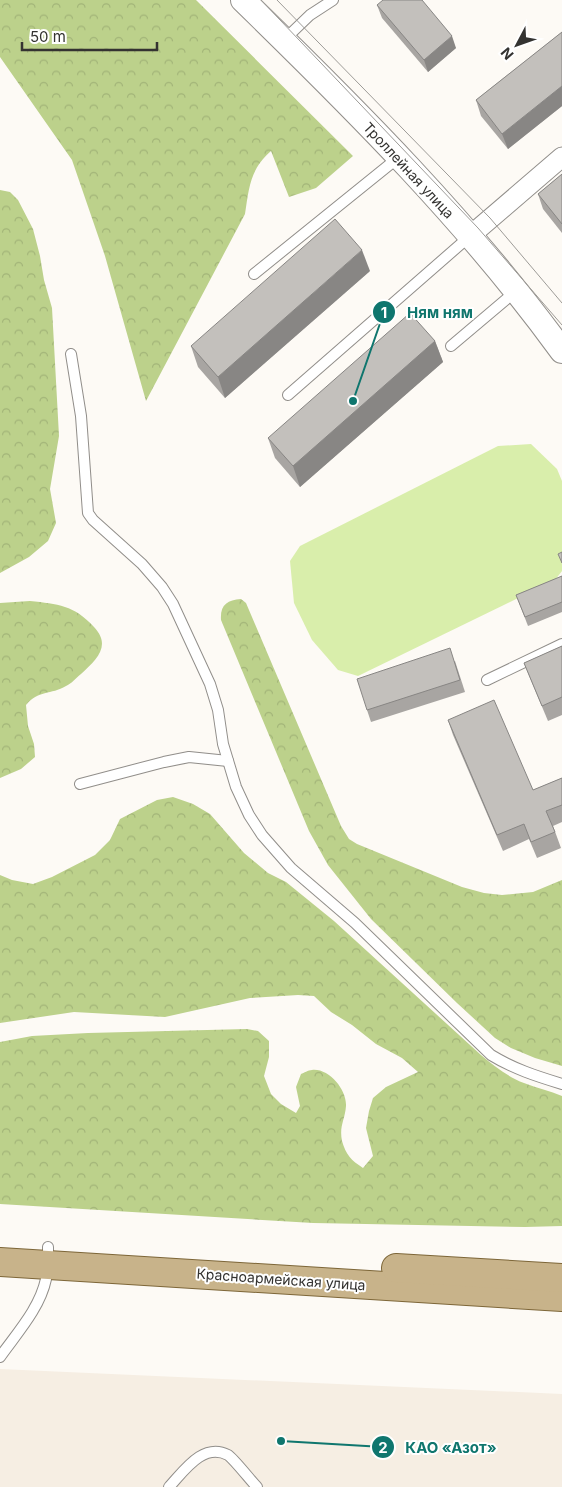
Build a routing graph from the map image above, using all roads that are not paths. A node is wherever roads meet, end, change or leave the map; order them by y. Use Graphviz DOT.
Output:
graph roads {
  1 [pos="243,0"];
  2 [pos="333,0"];
  3 [pos="284,40"];
  4 [pos="398,156"];
  5 [pos="562,157"];
  6 [pos="470,236"];
  7 [pos="254,274"];
  8 [pos="516,291"];
  9 [pos="451,346"];
  10 [pos="562,351"];
  11 [pos="71,354"];
  12 [pos="288,395"];
  13 [pos="562,644"];
  14 [pos="487,680"];
  15 [pos="228,761"];
  16 [pos="80,784"];
  17 [pos="562,1084"];
  18 [pos="0,1244"];
  19 [pos="48,1256"];
  20 [pos="0,1262"];
  21 [pos="562,1278"];
  22 [pos="562,1298"];
  23 [pos="0,1357"];
  24 [pos="169,1487"];
  25 [pos="257,1487"];
  1 -- 3 [label="street, Троллейная улица"];
  2 -- 3 [label="lane"];
  3 -- 4 [label="street, Троллейная улица"];
  4 -- 6 [label="street, Троллейная улица"];
  4 -- 7 [label="lane"];
  5 -- 6 [label="street"];
  6 -- 8 [label="street, Троллейная улица"];
  6 -- 12 [label="lane"];
  8 -- 9 [label="lane"];
  8 -- 10 [label="street, Троллейная улица"];
  11 -- 15 [label="lane"];
  13 -- 14 [label="lane"];
  15 -- 16 [label="lane"];
  15 -- 17 [label="lane"];
  18 -- 19 [label="main road, Красноармейская улица"];
  19 -- 20 [label="main road, Красноармейская улица"];
  19 -- 21 [label="main road, Красноармейская улица"];
  19 -- 22 [label="main road, Красноармейская улица"];
  19 -- 23 [label="lane"];
  24 -- 25 [label="lane"];
}
